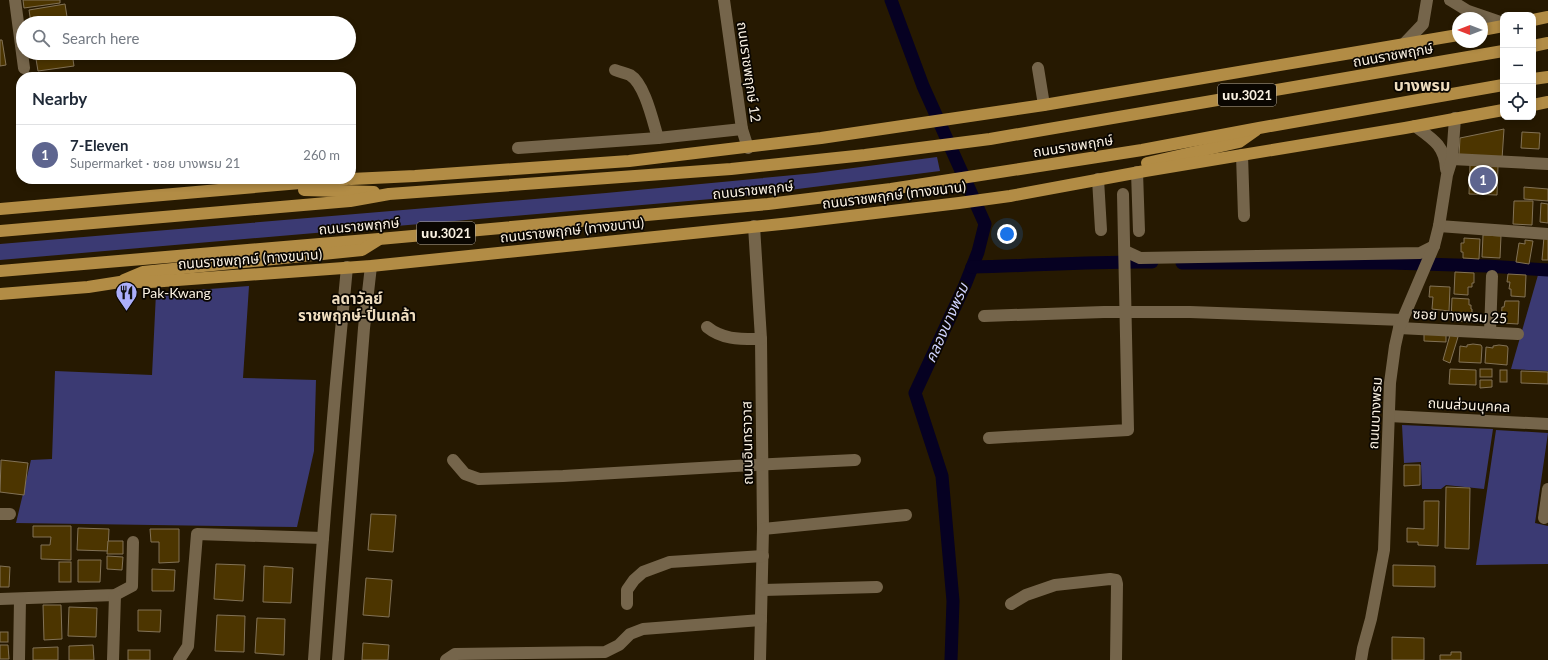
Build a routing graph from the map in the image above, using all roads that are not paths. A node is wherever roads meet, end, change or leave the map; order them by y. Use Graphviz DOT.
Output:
graph roads {
  1 [pos="15,0"];
  2 [pos="724,0"];
  3 [pos="1427,0"];
  4 [pos="1450,0"];
  5 [pos="17,16"];
  6 [pos="1548,17"];
  7 [pos="1536,19"];
  8 [pos="1500,24"];
  9 [pos="1500,26"];
  10 [pos="1488,29"];
  11 [pos="1452,36"];
  12 [pos="1548,43"];
  13 [pos="1403,45"];
  14 [pos="1536,45"];
  15 [pos="1500,52"];
  16 [pos="23,60"];
  17 [pos="24,68"];
  18 [pos="1038,68"];
  19 [pos="615,70"];
  20 [pos="1548,77"];
  21 [pos="1536,79"];
  22 [pos="1500,86"];
  23 [pos="1548,102"];
  24 [pos="1536,104"];
  25 [pos="1044,105"];
  26 [pos="1500,110"];
  27 [pos="1455,118"];
  28 [pos="1415,126"];
  29 [pos="1259,128"];
  30 [pos="742,129"];
  31 [pos="658,138"];
  32 [pos="518,148"];
  33 [pos="748,148"];
  34 [pos="1242,155"];
  35 [pos="1452,159"];
  36 [pos="1548,164"];
  37 [pos="1141,171"];
  38 [pos="1447,175"];
  39 [pos="356,179"];
  40 [pos="1098,179"];
  41 [pos="294,184"];
  42 [pos="230,190"];
  43 [pos="389,194"];
  44 [pos="1123,194"];
  45 [pos="0,209"];
  46 [pos="1244,216"];
  47 [pos="754,226"];
  48 [pos="1439,226"];
  49 [pos="1102,230"];
  50 [pos="0,231"];
  51 [pos="1139,231"];
  52 [pos="1548,234"];
  53 [pos="379,239"];
  54 [pos="1433,248"];
  55 [pos="1125,257"];
  56 [pos="371,266"];
  57 [pos="347,267"];
  58 [pos="0,271"];
  59 [pos="1492,276"];
  60 [pos="120,282"];
  61 [pos="0,294"];
  62 [pos="1126,312"];
  63 [pos="984,316"];
  64 [pos="1401,324"];
  65 [pos="707,327"];
  66 [pos="1490,332"];
  67 [pos="1518,334"];
  68 [pos="761,339"];
  69 [pos="1389,416"];
  70 [pos="1548,424"];
  71 [pos="989,438"];
  72 [pos="453,460"];
  73 [pos="855,460"];
  74 [pos="762,465"];
  75 [pos="1548,489"];
  76 [pos="906,515"];
  77 [pos="1544,518"];
  78 [pos="763,529"];
  79 [pos="323,538"];
  80 [pos="133,542"];
  81 [pos="763,556"];
  82 [pos="877,588"];
  83 [pos="763,590"];
  84 [pos="115,595"];
  85 [pos="0,599"];
  86 [pos="20,599"];
  87 [pos="626,604"];
  88 [pos="1011,604"];
  89 [pos="762,620"];
  90 [pos="584,656"];
  91 [pos="19,660"];
  92 [pos="113,660"];
  93 [pos="179,660"];
  94 [pos="314,660"];
  95 [pos="338,660"];
  96 [pos="446,660"];
  97 [pos="760,660"];
  98 [pos="1116,660"];
  99 [pos="1361,660"];
  1 -- 5 [label="street"];
  2 -- 30 [label="street, ถนนราชพฤกษ์ 12"];
  3 -- 13 [label="street"];
  4 -- 8 [label="street"];
  6 -- 7 [label="main road"];
  9 -- 10 [label="main road"];
  11 -- 13 [label="main road, ถนนราชพฤกษ์ / นบ.3021"];
  12 -- 14 [label="main road"];
  13 -- 25 [label="main road, ถนนราชพฤกษ์ / นบ.3021"];
  15 -- 43 [label="main road, ถนนราชพฤกษ์ / นบ.3021"];
  16 -- 17 [label="street"];
  18 -- 25 [label="street"];
  19 -- 31 [label="street"];
  20 -- 21 [label="main road"];
  22 -- 29 [label="main road, ถนนราชพฤกษ์ / นบ.3021"];
  23 -- 24 [label="main road"];
  25 -- 33 [label="main road, นบ.3021"];
  26 -- 27 [label="main road, นบ.3021"];
  27 -- 28 [label="main road, นบ.3021"];
  27 -- 35 [label="street, ถนนบางพรม"];
  28 -- 34 [label="main road, นบ.3021"];
  28 -- 38 [label="street, ถนนบางพรม"];
  29 -- 40 [label="main road"];
  29 -- 53 [label="main road, ถนนราชพฤกษ์ / นบ.3021"];
  30 -- 31 [label="street"];
  30 -- 33 [label="street, ถนนราชพฤกษ์ 12"];
  31 -- 32 [label="street"];
  33 -- 39 [label="main road, นบ.3021"];
  34 -- 37 [label="main road, นบ.3021"];
  34 -- 46 [label="street"];
  35 -- 36 [label="street"];
  35 -- 38 [label="street, ถนนบางพรม"];
  37 -- 40 [label="main road, ถนนราชพฤกษ์ (ทางขนาน) / นบ.3021"];
  37 -- 51 [label="street"];
  38 -- 48 [label="street, ถนนบางพรม"];
  40 -- 47 [label="main road, ถนนราชพฤกษ์ (ทางขนาน) / นบ.3021"];
  40 -- 49 [label="street"];
  41 -- 42 [label="main road"];
  42 -- 43 [label="main road"];
  42 -- 45 [label="main road"];
  43 -- 50 [label="main road, ถนนราชพฤกษ์ / นบ.3021"];
  44 -- 55 [label="street"];
  47 -- 56 [label="main road, ถนนราชพฤกษ์ (ทางขนาน) / นบ.3021"];
  47 -- 68 [label="street, ถนนอินทราวาส"];
  48 -- 52 [label="street"];
  48 -- 54 [label="street, ถนนบางพรม"];
  53 -- 58 [label="main road, ถนนราชพฤกษ์ / นบ.3021"];
  53 -- 60 [label="main road"];
  54 -- 55 [label="street"];
  54 -- 64 [label="street, ถนนบางพรม"];
  55 -- 62 [label="street"];
  56 -- 57 [label="main road, ถนนราชพฤกษ์ (ทางขนาน) / นบ.3021"];
  56 -- 95 [label="street"];
  57 -- 60 [label="main road, ถนนราชพฤกษ์ (ทางขนาน) / นบ.3021"];
  57 -- 79 [label="street"];
  59 -- 66 [label="street"];
  60 -- 61 [label="main road, ถนนราชพฤกษ์ (ทางขนาน) / นบ.3021"];
  62 -- 63 [label="street, ซอย บางพรม 25"];
  62 -- 64 [label="street, ซอย บางพรม 25"];
  62 -- 71 [label="street"];
  64 -- 66 [label="street, ซอย บางพรม 25"];
  64 -- 69 [label="street, ถนนบางพรม"];
  65 -- 68 [label="street"];
  66 -- 67 [label="street, ซอย บางพรม 25"];
  68 -- 74 [label="street, ถนนอินทราวาส"];
  69 -- 70 [label="street, ถนนส่วนบุคคล"];
  69 -- 99 [label="street, ถนนบางพรม"];
  72 -- 74 [label="street"];
  73 -- 74 [label="street"];
  74 -- 78 [label="street, ถนนอินทราวาส"];
  75 -- 77 [label="street"];
  76 -- 78 [label="street"];
  78 -- 81 [label="street, ถนนอินทราวาส"];
  79 -- 93 [label="street"];
  79 -- 94 [label="street"];
  80 -- 84 [label="street"];
  81 -- 83 [label="street, ถนนอินทราวาส"];
  81 -- 87 [label="street"];
  82 -- 83 [label="street"];
  83 -- 89 [label="street, ถนนอินทราวาส"];
  84 -- 86 [label="street"];
  84 -- 92 [label="street"];
  85 -- 86 [label="street"];
  86 -- 91 [label="street"];
  88 -- 98 [label="street"];
  89 -- 90 [label="street"];
  89 -- 97 [label="street, ถนนอินทราวาส"];
  90 -- 96 [label="street"];
}
